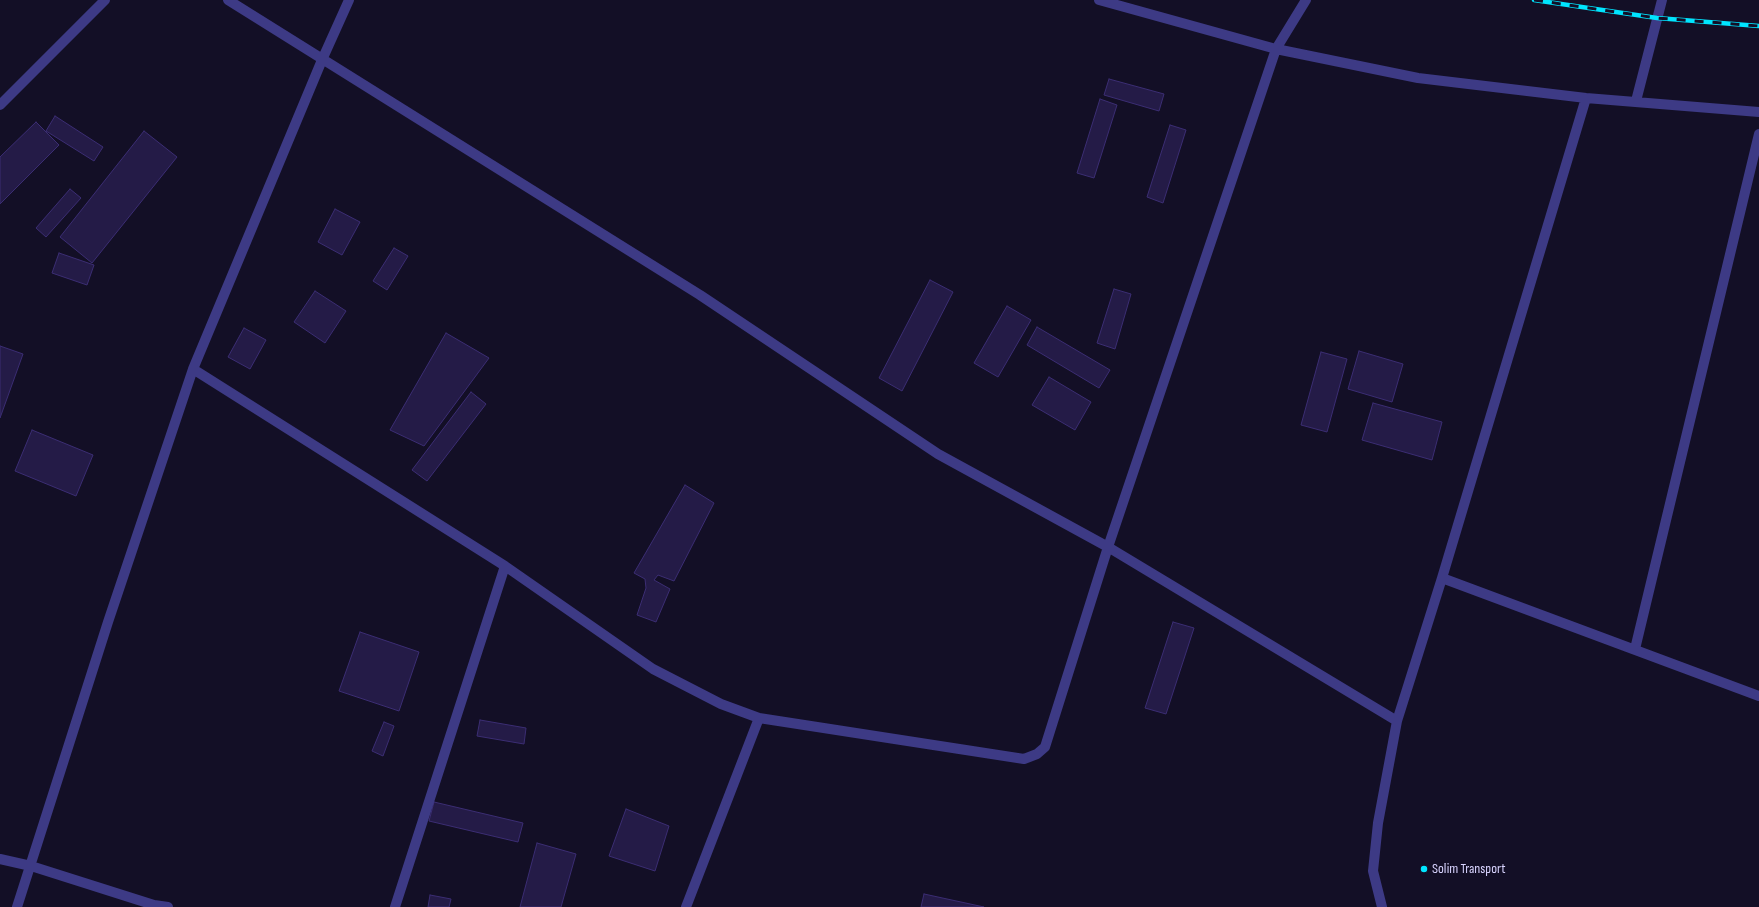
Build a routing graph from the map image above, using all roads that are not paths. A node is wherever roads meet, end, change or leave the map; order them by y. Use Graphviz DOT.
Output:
graph roads {
  1 [pos="105,0"];
  2 [pos="228,0"];
  3 [pos="349,0"];
  4 [pos="1099,0"];
  5 [pos="1306,0"];
  6 [pos="1662,0"];
  7 [pos="1276,49"];
  8 [pos="322,60"];
  9 [pos="1586,98"];
  10 [pos="1636,101"];
  11 [pos="0,105"];
  12 [pos="1759,112"];
  13 [pos="1759,134"];
  14 [pos="193,369"];
  15 [pos="1108,547"];
  16 [pos="505,566"];
  17 [pos="1442,578"];
  18 [pos="1634,649"];
  19 [pos="1759,696"];
  20 [pos="759,718"];
  21 [pos="1397,721"];
  22 [pos="0,859"];
  23 [pos="30,866"];
  24 [pos="17,907"];
  25 [pos="168,907"];
  26 [pos="395,907"];
  27 [pos="686,907"];
  28 [pos="1383,907"];
  1 -- 11 [label="street"];
  2 -- 8 [label="street"];
  3 -- 8 [label="street"];
  4 -- 7 [label="street"];
  5 -- 7 [label="street"];
  6 -- 10 [label="street"];
  7 -- 9 [label="street"];
  7 -- 15 [label="street"];
  8 -- 14 [label="street"];
  8 -- 15 [label="street"];
  9 -- 10 [label="street"];
  9 -- 17 [label="street"];
  10 -- 12 [label="street"];
  13 -- 18 [label="street"];
  14 -- 16 [label="street"];
  14 -- 23 [label="street"];
  15 -- 20 [label="street"];
  15 -- 21 [label="street"];
  16 -- 20 [label="street"];
  16 -- 26 [label="street"];
  17 -- 18 [label="street"];
  17 -- 21 [label="street"];
  18 -- 19 [label="street"];
  20 -- 27 [label="street"];
  21 -- 28 [label="street"];
  22 -- 23 [label="street"];
  23 -- 24 [label="street"];
  23 -- 25 [label="street"];
}
